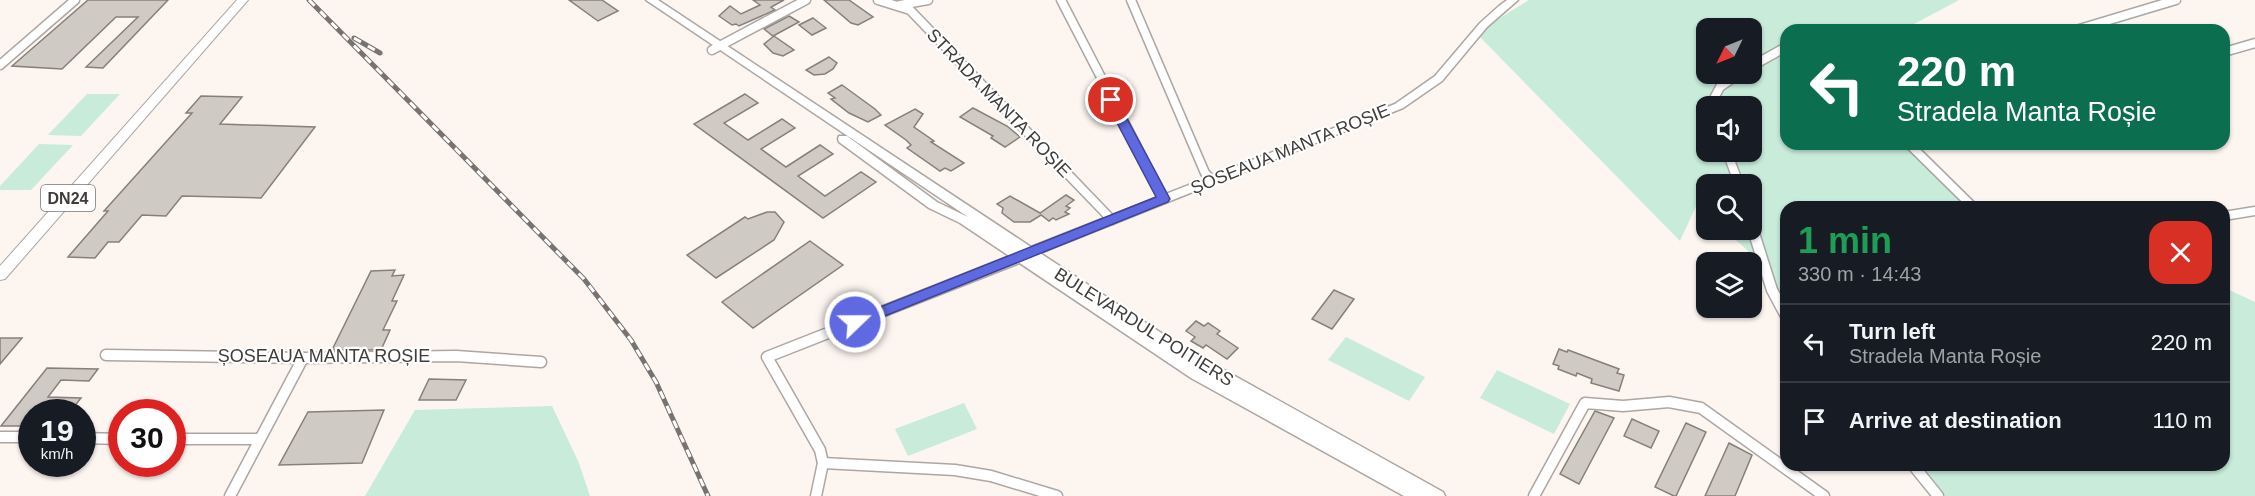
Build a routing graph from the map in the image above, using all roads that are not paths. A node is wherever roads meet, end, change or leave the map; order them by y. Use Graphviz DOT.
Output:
graph roads {
  1 [pos="75,0"];
  2 [pos="234,0"];
  3 [pos="243,0"];
  4 [pos="638,0"];
  5 [pos="651,0"];
  6 [pos="807,0"];
  7 [pos="878,0"];
  8 [pos="928,0"];
  9 [pos="1061,0"];
  10 [pos="1131,0"];
  11 [pos="1513,0"];
  12 [pos="2176,0"];
  13 [pos="900,5"];
  14 [pos="2103,24"];
  15 [pos="2255,43"];
  16 [pos="716,48"];
  17 [pos="1780,50"];
  18 [pos="2230,50"];
  19 [pos="1762,60"];
  20 [pos="0,65"];
  21 [pos="1722,84"];
  22 [pos="1712,96"];
  23 [pos="132,121"];
  24 [pos="1915,150"];
  25 [pos="1212,180"];
  26 [pos="1164,199"];
  27 [pos="1967,201"];
  28 [pos="2255,211"];
  29 [pos="2230,215"];
  30 [pos="1112,220"];
  31 [pos="1756,240"];
  32 [pos="1024,255"];
  33 [pos="0,262"];
  34 [pos="0,275"];
  35 [pos="1780,305"];
  36 [pos="106,355"];
  37 [pos="303,358"];
  38 [pos="541,362"];
  39 [pos="0,437"];
  40 [pos="18,437"];
  41 [pos="186,439"];
  42 [pos="259,439"];
  43 [pos="823,463"];
  44 [pos="1780,465"];
  45 [pos="1789,471"];
  46 [pos="1918,471"];
  47 [pos="230,496"];
  48 [pos="816,496"];
  49 [pos="1057,496"];
  50 [pos="1416,496"];
  51 [pos="1438,496"];
  52 [pos="1534,496"];
  53 [pos="1824,496"];
  54 [pos="1938,496"];
  1 -- 20 [label="street"];
  2 -- 23 [label="main road, DN24"];
  3 -- 23 [label="main road, DN24"];
  4 -- 16 [label="main road, BULEVARDUL POITIERS"];
  5 -- 16 [label="main road, BULEVARDUL POITIERS"];
  6 -- 16 [label="street"];
  7 -- 13 [label="street, STRADA MANTA ROȘIE"];
  8 -- 13 [label="street"];
  9 -- 26 [label="street"];
  10 -- 25 [label="street"];
  11 -- 25 [label="main road, ȘOSEAUA MANTA ROȘIE"];
  12 -- 14 [label="street"];
  13 -- 30 [label="street, STRADA MANTA ROȘIE"];
  15 -- 18 [label="street"];
  16 -- 32 [label="main road, BULEVARDUL POITIERS"];
  17 -- 19 [label="street"];
  21 -- 22 [label="street"];
  23 -- 33 [label="main road, DN24"];
  23 -- 34 [label="main road, DN24"];
  24 -- 27 [label="street"];
  25 -- 26 [label="main road, ȘOSEAUA MANTA ROȘIE"];
  26 -- 30 [label="main road, ȘOSEAUA MANTA ROȘIE"];
  28 -- 29 [label="street"];
  30 -- 32 [label="main road, ȘOSEAUA MANTA ROȘIE"];
  31 -- 35 [label="street"];
  32 -- 43 [label="street, ȘOSEAUA MANTA ROȘIE"];
  32 -- 50 [label="main road, BULEVARDUL POITIERS"];
  32 -- 51 [label="main road, BULEVARDUL POITIERS"];
  36 -- 37 [label="street, ȘOSEAUA MANTA ROȘIE"];
  37 -- 38 [label="street, ȘOSEAUA MANTA ROȘIE"];
  37 -- 42 [label="street"];
  39 -- 40 [label="street"];
  41 -- 42 [label="street"];
  42 -- 47 [label="street"];
  43 -- 48 [label="street"];
  43 -- 49 [label="street"];
  44 -- 52 [label="street"];
  45 -- 53 [label="street"];
  46 -- 54 [label="street"];
}
